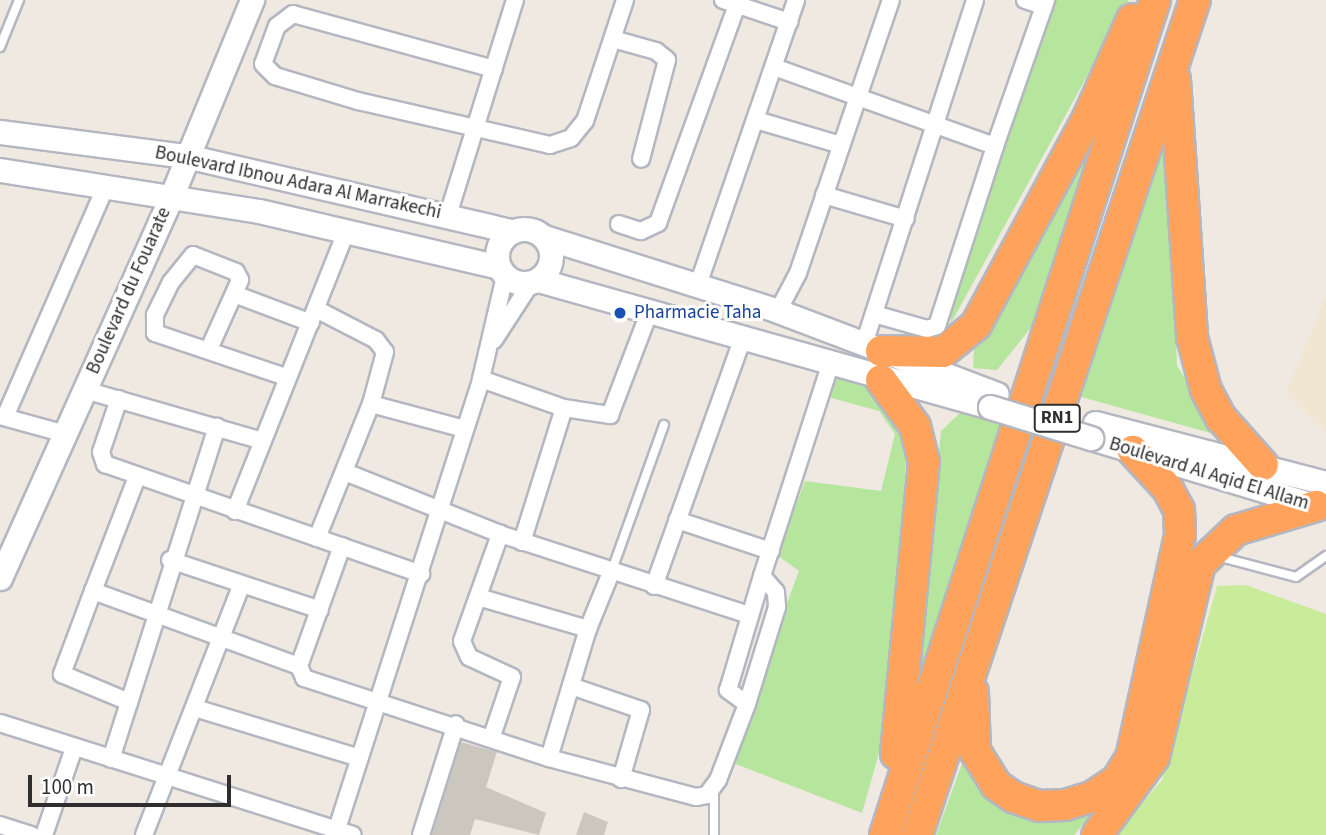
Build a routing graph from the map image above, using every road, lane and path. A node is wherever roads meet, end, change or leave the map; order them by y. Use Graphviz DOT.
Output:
graph roads {
  1 [pos="19,0"];
  2 [pos="252,0"];
  3 [pos="625,0"];
  4 [pos="796,0"];
  5 [pos="891,0"];
  6 [pos="975,0"];
  7 [pos="1025,0"];
  8 [pos="1141,0"];
  9 [pos="1155,0"];
  10 [pos="1195,0"];
  11 [pos="513,1"];
  12 [pos="730,2"];
  13 [pos="1045,3"];
  14 [pos="789,22"];
  15 [pos="613,39"];
  16 [pos="0,47"];
  17 [pos="1174,66"];
  18 [pos="774,67"];
  19 [pos="494,69"];
  20 [pos="859,93"];
  21 [pos="756,120"];
  22 [pos="937,124"];
  23 [pos="475,130"];
  24 [pos="0,132"];
  25 [pos="841,145"];
  26 [pos="995,146"];
  27 [pos="186,156"];
  28 [pos="641,159"];
  29 [pos="0,170"];
  30 [pos="106,186"];
  31 [pos="172,195"];
  32 [pos="824,195"];
  33 [pos="449,215"];
  34 [pos="906,219"];
  35 [pos="619,224"];
  36 [pos="512,231"];
  37 [pos="346,232"];
  38 [pos="544,237"];
  39 [pos="502,271"];
  40 [pos="534,281"];
  41 [pos="698,285"];
  42 [pos="234,294"];
  43 [pos="650,310"];
  44 [pos="778,311"];
  45 [pos="874,314"];
  46 [pos="314,316"];
  47 [pos="743,338"];
  48 [pos="492,342"];
  49 [pos="873,347"];
  50 [pos="209,349"];
  51 [pos="831,363"];
  52 [pos="286,377"];
  53 [pos="481,379"];
  54 [pos="881,380"];
  55 [pos="85,390"];
  56 [pos="119,399"];
  57 [pos="994,401"];
  58 [pos="371,404"];
  59 [pos="565,408"];
  60 [pos="2,416"];
  61 [pos="664,425"];
  62 [pos="217,427"];
  63 [pos="465,429"];
  64 [pos="1093,431"];
  65 [pos="66,434"];
  66 [pos="260,440"];
  67 [pos="1133,451"];
  68 [pos="1263,465"];
  69 [pos="345,472"];
  70 [pos="137,477"];
  71 [pos="196,498"];
  72 [pos="1323,500"];
  73 [pos="442,509"];
  74 [pos="235,511"];
  75 [pos="677,520"];
  76 [pos="500,534"];
  77 [pos="317,538"];
  78 [pos="522,542"];
  79 [pos="342,546"];
  80 [pos="771,551"];
  81 [pos="1326,556"];
  82 [pos="1224,558"];
  83 [pos="170,560"];
  84 [pos="612,570"];
  85 [pos="421,574"];
  86 [pos="762,576"];
  87 [pos="0,578"];
  88 [pos="242,584"];
  89 [pos="654,586"];
  90 [pos="93,591"];
  91 [pos="478,597"];
  92 [pos="320,610"];
  93 [pos="154,611"];
  94 [pos="750,615"];
  95 [pos="587,629"];
  96 [pos="223,639"];
  97 [pos="299,666"];
  98 [pos="973,671"];
  99 [pos="571,685"];
  100 [pos="378,700"];
  101 [pos="129,702"];
  102 [pos="747,704"];
  103 [pos="195,708"];
  104 [pos="0,723"];
  105 [pos="456,724"];
  106 [pos="492,736"];
  107 [pos="74,748"];
  108 [pos="360,758"];
  109 [pos="549,758"];
  110 [pos="111,759"];
  111 [pos="168,776"];
  112 [pos="621,779"];
  113 [pos="714,789"];
  114 [pos="0,825"];
  115 [pos="335,832"];
  116 [pos="31,835"];
  117 [pos="44,835"];
  118 [pos="144,835"];
  119 [pos="354,835"];
  120 [pos="421,835"];
  121 [pos="714,835"];
  122 [pos="882,835"];
  123 [pos="917,835"];
  124 [pos="1097,835"];
  1 -- 16 [label="lane"];
  2 -- 27 [label="main road, Boulevard du Fouarate"];
  3 -- 15 [label="street"];
  4 -- 14 [label="street"];
  5 -- 20 [label="street"];
  6 -- 22 [label="street"];
  7 -- 13 [label="street"];
  8 -- 49 [label="highway"];
  9 -- 122 [label="highway, RN1"];
  10 -- 17 [label="highway, RN1"];
  11 -- 19 [label="street"];
  12 -- 14 [label="street"];
  12 -- 35 [label="street"];
  13 -- 26 [label="street"];
  14 -- 18 [label="street"];
  15 -- 23 [label="street"];
  15 -- 28 [label="street"];
  17 -- 68 [label="highway"];
  17 -- 98 [label="highway, RN1"];
  18 -- 20 [label="street"];
  18 -- 21 [label="street"];
  19 -- 23 [label="street"];
  19 -- 23 [label="street"];
  20 -- 22 [label="street"];
  20 -- 25 [label="street"];
  21 -- 25 [label="street"];
  21 -- 41 [label="street"];
  22 -- 26 [label="street"];
  22 -- 34 [label="street"];
  23 -- 33 [label="street"];
  24 -- 27 [label="main road, Boulevard Ibnou Adara Al Marrakechi"];
  25 -- 32 [label="street"];
  26 -- 45 [label="street"];
  27 -- 31 [label="main road, Boulevard du Fouarate"];
  27 -- 33 [label="main road, Boulevard Ibnou Adara Al Marrakechi"];
  29 -- 30 [label="main road, Boulevard Ibnou Adara Al Marrakechi"];
  30 -- 31 [label="main road, Boulevard Ibnou Adara Al Marrakechi"];
  30 -- 60 [label="street"];
  31 -- 37 [label="main road, Boulevard Ibnou Adara Al Marrakechi"];
  31 -- 55 [label="main road, Boulevard du Fouarate"];
  32 -- 34 [label="street"];
  32 -- 44 [label="street"];
  33 -- 36 [label="main road, Boulevard Ibnou Adara Al Marrakechi"];
  34 -- 45 [label="street"];
  36 -- 38 [label="main road"];
  36 -- 39 [label="main road"];
  37 -- 39 [label="main road, Boulevard Ibnou Adara Al Marrakechi"];
  37 -- 46 [label="street"];
  38 -- 40 [label="main road"];
  38 -- 41 [label="main road"];
  39 -- 40 [label="main road"];
  39 -- 48 [label="street"];
  40 -- 43 [label="main road"];
  40 -- 48 [label="street"];
  41 -- 44 [label="main road"];
  42 -- 46 [label="street"];
  42 -- 50 [label="street"];
  42 -- 50 [label="street"];
  43 -- 47 [label="main road"];
  43 -- 59 [label="street"];
  44 -- 49 [label="main road"];
  45 -- 49 [label="street"];
  46 -- 52 [label="street"];
  46 -- 58 [label="street"];
  47 -- 51 [label="main road"];
  47 -- 75 [label="street"];
  48 -- 53 [label="street"];
  49 -- 57 [label="main road"];
  50 -- 52 [label="street"];
  51 -- 54 [label="main road"];
  51 -- 80 [label="street"];
  52 -- 66 [label="street"];
  53 -- 59 [label="street"];
  53 -- 63 [label="street"];
  54 -- 57 [label="main road"];
  54 -- 122 [label="highway"];
  55 -- 56 [label="street"];
  55 -- 65 [label="main road, Boulevard du Fouarate"];
  56 -- 62 [label="street"];
  56 -- 70 [label="street"];
  57 -- 64 [label="main road"];
  58 -- 63 [label="street"];
  58 -- 69 [label="street"];
  59 -- 78 [label="street"];
  60 -- 65 [label="street"];
  61 -- 84 [label="lane"];
  62 -- 66 [label="street"];
  62 -- 71 [label="street"];
  63 -- 73 [label="street"];
  64 -- 67 [label="main road, Boulevard Al Aqid El Allam"];
  64 -- 68 [label="main road, Boulevard Al Aqid El Allam"];
  65 -- 87 [label="main road, Boulevard du Fouarate"];
  66 -- 74 [label="street"];
  67 -- 72 [label="main road, Boulevard Al Aqid El Allam"];
  67 -- 98 [label="highway"];
  68 -- 72 [label="main road, Boulevard Al Aqid El Allam"];
  69 -- 73 [label="street"];
  69 -- 77 [label="street"];
  70 -- 71 [label="street"];
  70 -- 90 [label="street"];
  71 -- 74 [label="street"];
  71 -- 83 [label="street"];
  72 -- 124 [label="highway"];
  73 -- 76 [label="street"];
  73 -- 85 [label="street"];
  74 -- 77 [label="street"];
  75 -- 80 [label="street"];
  75 -- 89 [label="street"];
  76 -- 78 [label="street"];
  76 -- 91 [label="street"];
  77 -- 79 [label="street"];
  78 -- 84 [label="street"];
  79 -- 85 [label="street"];
  79 -- 92 [label="street"];
  80 -- 86 [label="street"];
  81 -- 82 [label="lane"];
  83 -- 88 [label="street"];
  83 -- 93 [label="street"];
  84 -- 89 [label="street"];
  84 -- 95 [label="street"];
  85 -- 100 [label="street"];
  86 -- 94 [label="street"];
  86 -- 102 [label="street"];
  88 -- 92 [label="street"];
  88 -- 96 [label="street"];
  89 -- 94 [label="street"];
  90 -- 93 [label="street"];
  90 -- 101 [label="street"];
  91 -- 95 [label="street"];
  91 -- 106 [label="street"];
  92 -- 97 [label="street"];
  93 -- 96 [label="street"];
  93 -- 101 [label="street"];
  94 -- 102 [label="street"];
  95 -- 99 [label="street"];
  96 -- 97 [label="street"];
  96 -- 103 [label="street"];
  97 -- 100 [label="street"];
  98 -- 123 [label="highway, RN1"];
  99 -- 109 [label="street"];
  99 -- 112 [label="street"];
  100 -- 105 [label="street"];
  100 -- 108 [label="street"];
  101 -- 110 [label="street"];
  102 -- 113 [label="street"];
  103 -- 108 [label="street"];
  103 -- 111 [label="street"];
  104 -- 107 [label="street"];
  105 -- 106 [label="street"];
  105 -- 120 [label="street"];
  106 -- 109 [label="street"];
  107 -- 110 [label="street"];
  107 -- 117 [label="street"];
  108 -- 115 [label="street"];
  109 -- 112 [label="street"];
  110 -- 111 [label="street"];
  111 -- 115 [label="street"];
  111 -- 118 [label="street"];
  112 -- 113 [label="street"];
  113 -- 121 [label="lane"];
  114 -- 116 [label="street"];
  115 -- 119 [label="street"];
}
